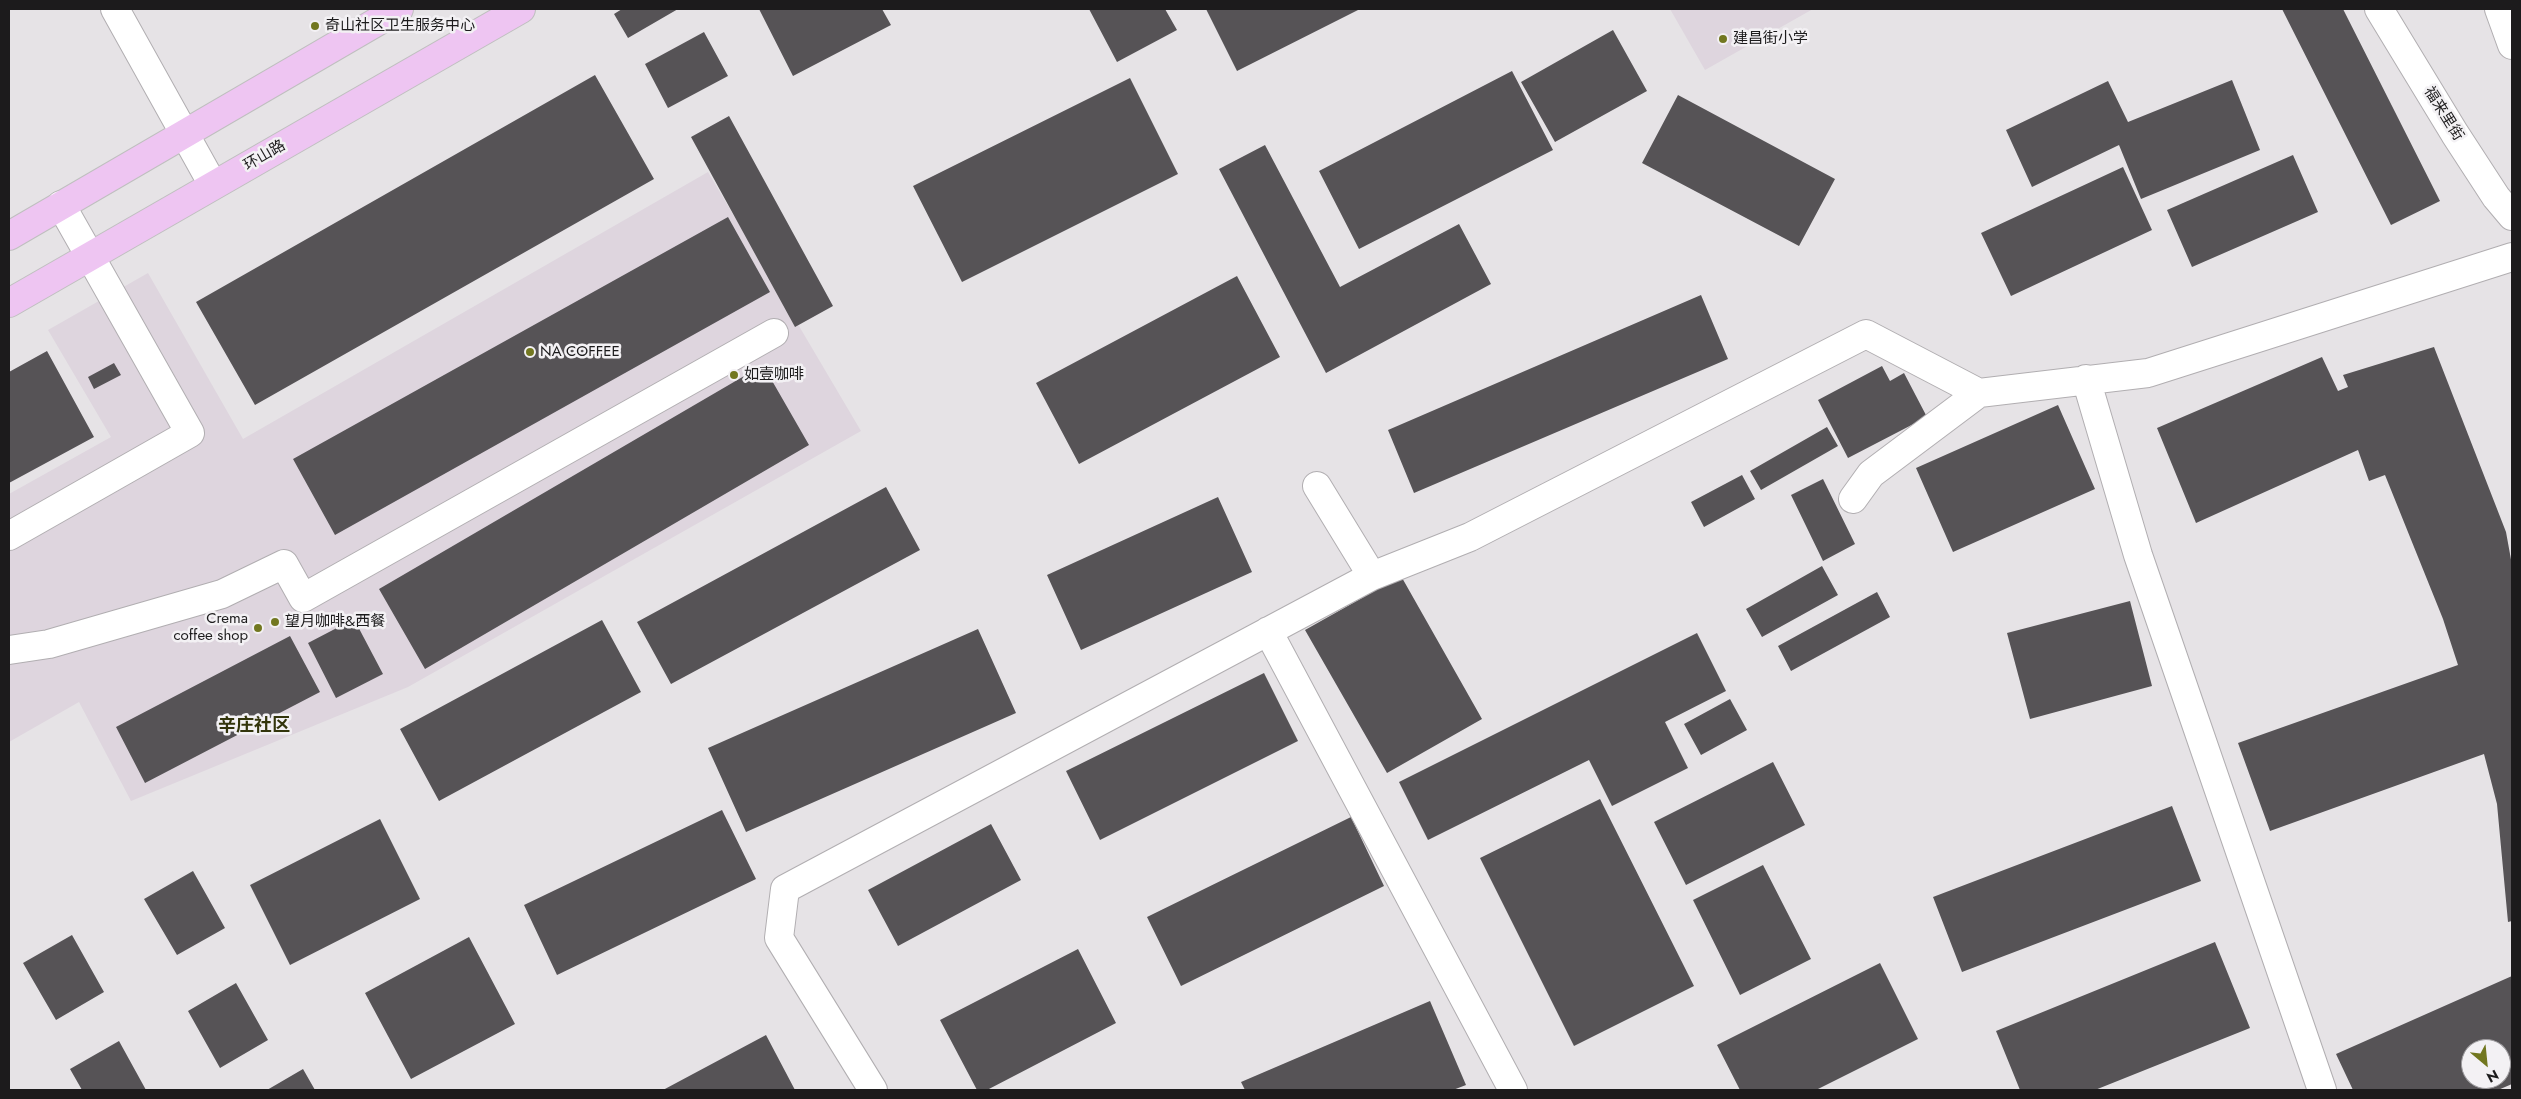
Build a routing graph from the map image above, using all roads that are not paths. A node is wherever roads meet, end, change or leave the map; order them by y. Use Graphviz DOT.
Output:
graph roads {
  1 [pos="115,9"];
  2 [pos="399,9"];
  3 [pos="521,9"];
  4 [pos="2379,9"];
  5 [pos="2499,9"];
  6 [pos="2512,45"];
  7 [pos="183,133"];
  8 [pos="213,186"];
  9 [pos="61,205"];
  10 [pos="2512,216"];
  11 [pos="9,236"];
  12 [pos="89,256"];
  13 [pos="2512,257"];
  14 [pos="9,303"];
  15 [pos="774,332"];
  16 [pos="2086,379"];
  17 [pos="1980,393"];
  18 [pos="1317,486"];
  19 [pos="1853,499"];
  20 [pos="9,536"];
  21 [pos="1372,576"];
  22 [pos="1268,631"];
  23 [pos="9,650"];
  24 [pos="873,1090"];
  25 [pos="1513,1090"];
  26 [pos="2322,1090"];
  1 -- 7 [label="street"];
  2 -- 7 [label="main road"];
  3 -- 8 [label="main road, 环山路"];
  4 -- 10 [label="street, 福来里街"];
  5 -- 6 [label="street"];
  7 -- 8 [label="street"];
  7 -- 9 [label="main road"];
  8 -- 12 [label="main road, 环山路"];
  9 -- 11 [label="main road"];
  9 -- 12 [label="street"];
  12 -- 14 [label="main road, 环山路"];
  12 -- 20 [label="street"];
  13 -- 16 [label="street"];
  15 -- 23 [label="street"];
  16 -- 17 [label="street"];
  16 -- 26 [label="street"];
  17 -- 19 [label="street"];
  17 -- 21 [label="street"];
  18 -- 21 [label="street"];
  21 -- 22 [label="street"];
  22 -- 24 [label="street"];
  22 -- 25 [label="street"];
}
